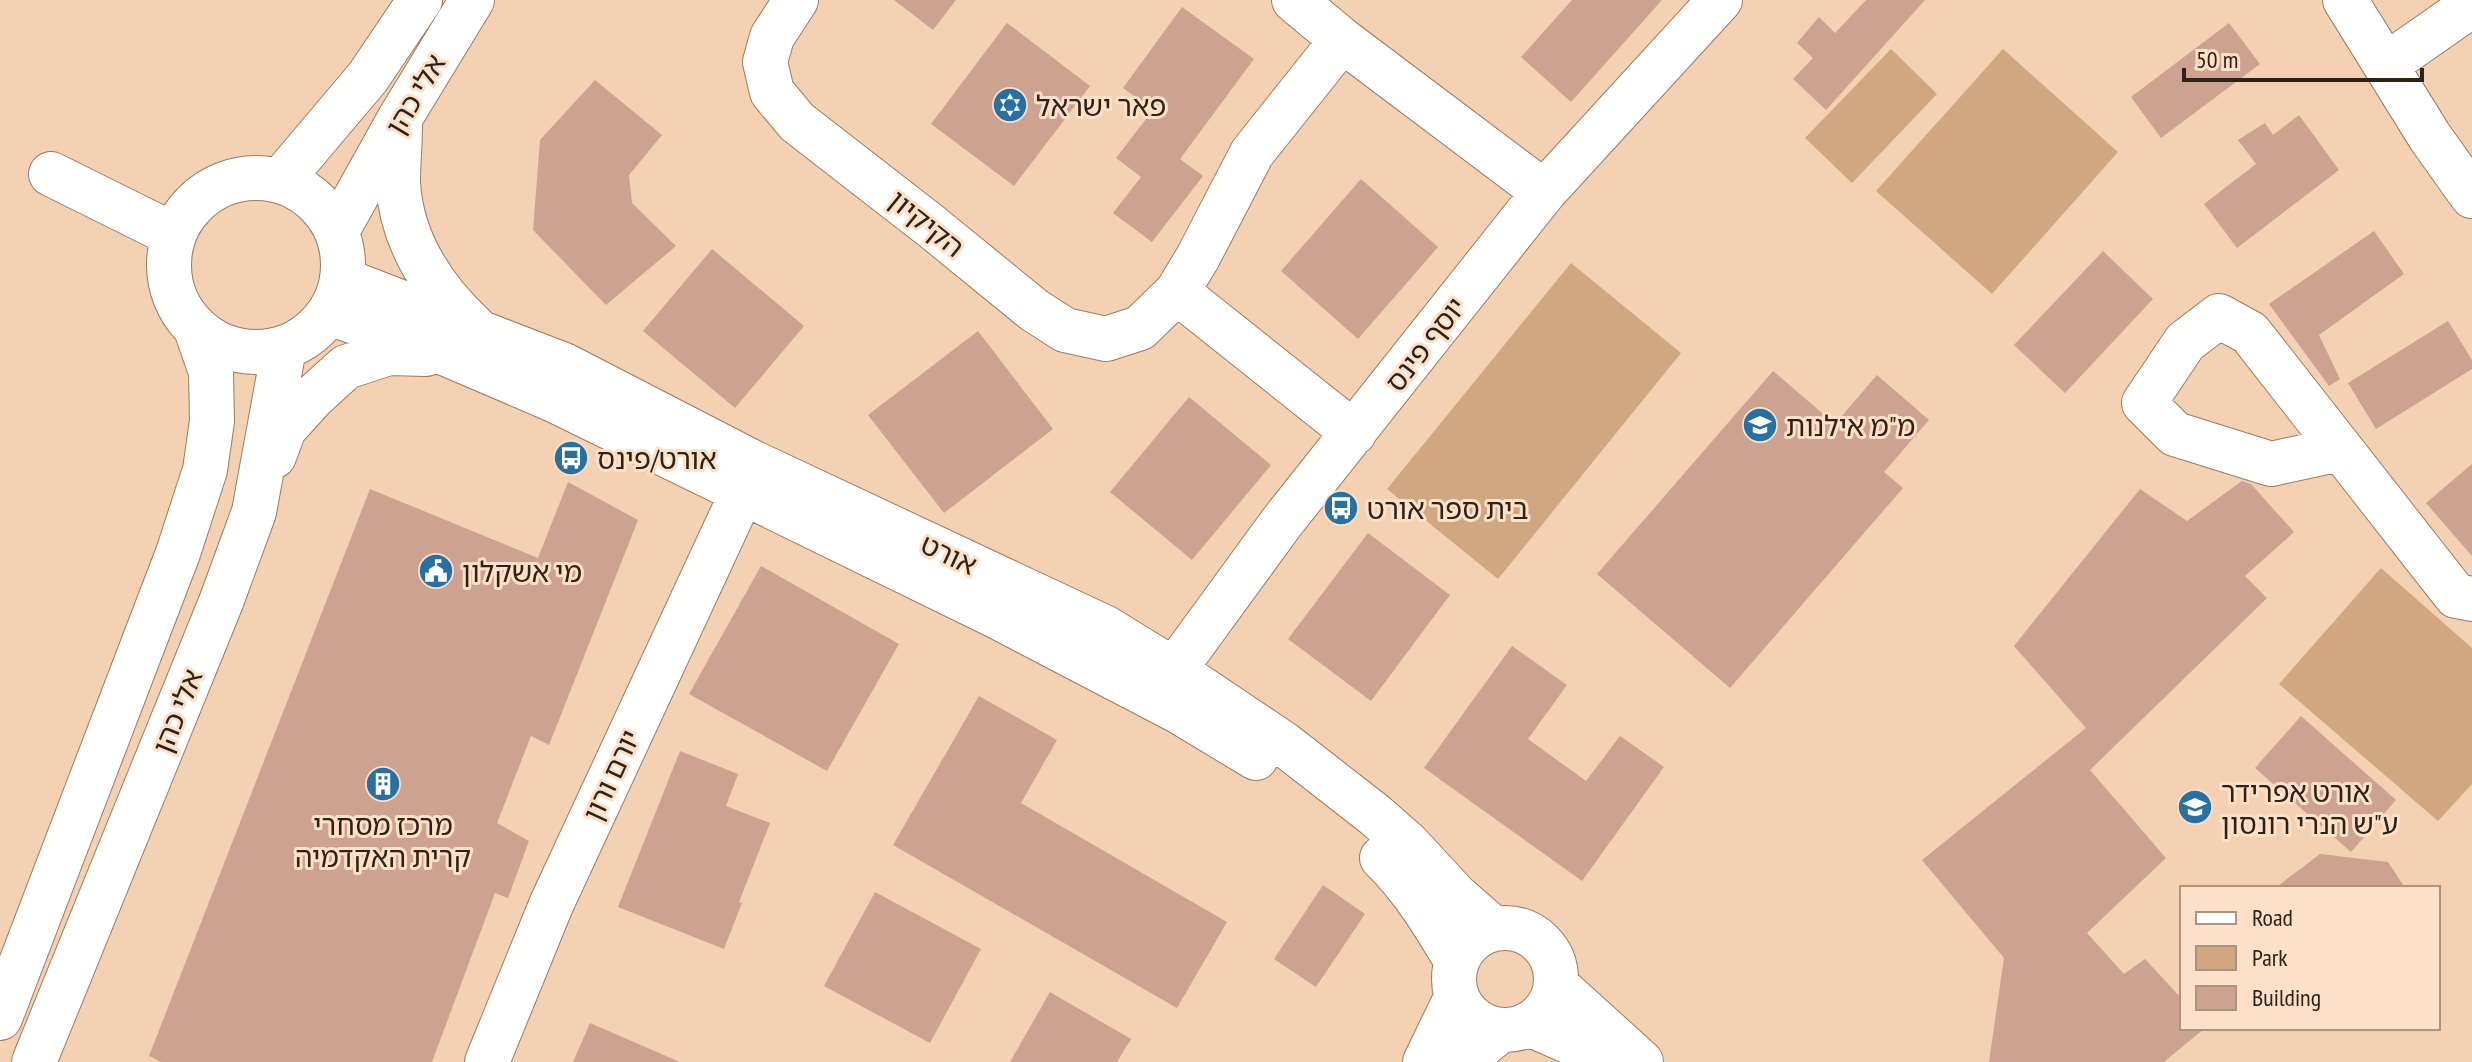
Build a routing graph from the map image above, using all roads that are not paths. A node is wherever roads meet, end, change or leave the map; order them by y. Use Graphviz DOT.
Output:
graph roads {
  1 [pos="420,0"];
  2 [pos="472,0"];
  3 [pos="796,0"];
  4 [pos="1294,0"];
  5 [pos="1720,0"];
  6 [pos="2345,0"];
  7 [pos="2472,5"];
  8 [pos="1342,40"];
  9 [pos="2386,65"];
  10 [pos="400,118"];
  11 [pos="51,174"];
  12 [pos="281,180"];
  13 [pos="1544,192"];
  14 [pos="2472,196"];
  15 [pos="337,231"];
  16 [pos="174,235"];
  17 [pos="1177,292"];
  18 [pos="336,296"];
  19 [pos="196,329"];
  20 [pos="466,345"];
  21 [pos="284,348"];
  22 [pos="1354,433"];
  23 [pos="2340,449"];
  24 [pos="743,491"];
  25 [pos="254,512"];
  26 [pos="2472,599"];
  27 [pos="1176,691"];
  28 [pos="1494,929"];
  29 [pos="1457,979"];
  30 [pos="1556,985"];
  31 [pos="0,1018"];
  32 [pos="1515,1027"];
  33 [pos="37,1056"];
  34 [pos="487,1062"];
  35 [pos="1425,1062"];
  36 [pos="1461,1062"];
  37 [pos="1603,1062"];
  38 [pos="1641,1062"];
  1 -- 12 [label="street, אלי כהן"];
  2 -- 10 [label="street, אלי כהן"];
  3 -- 17 [label="street, הקיקיון"];
  4 -- 8 [label="street"];
  5 -- 13 [label="street, יוסף פינס"];
  6 -- 9 [label="street"];
  7 -- 9 [label="street"];
  8 -- 13 [label="street"];
  8 -- 17 [label="street, הקיקיון"];
  9 -- 14 [label="street"];
  10 -- 15 [label="street, אלי כהן"];
  10 -- 20 [label="street"];
  11 -- 16 [label="street"];
  12 -- 15 [label="street"];
  12 -- 16 [label="street"];
  13 -- 22 [label="street, יוסף פינס"];
  15 -- 18 [label="street"];
  16 -- 19 [label="street"];
  17 -- 22 [label="street"];
  18 -- 20 [label="street, אורט"];
  18 -- 21 [label="street"];
  19 -- 21 [label="street"];
  19 -- 31 [label="street, אלי כהן"];
  20 -- 24 [label="street, אורט"];
  20 -- 25 [label="street"];
  20 -- 27 [label="street, אורט"];
  21 -- 25 [label="street, אלי כהן"];
  22 -- 27 [label="street, יוסף פינס"];
  23 -- 26 [label="street"];
  24 -- 27 [label="street, אורט"];
  24 -- 34 [label="street, יורם ורון"];
  25 -- 33 [label="street, אלי כהן"];
  27 -- 28 [label="street, אורט"];
  27 -- 29 [label="street, אורט"];
  28 -- 29 [label="street"];
  28 -- 30 [label="street"];
  29 -- 32 [label="street"];
  29 -- 35 [label="street"];
  30 -- 32 [label="street"];
  30 -- 38 [label="street"];
  32 -- 36 [label="street"];
  32 -- 37 [label="street"];
}
